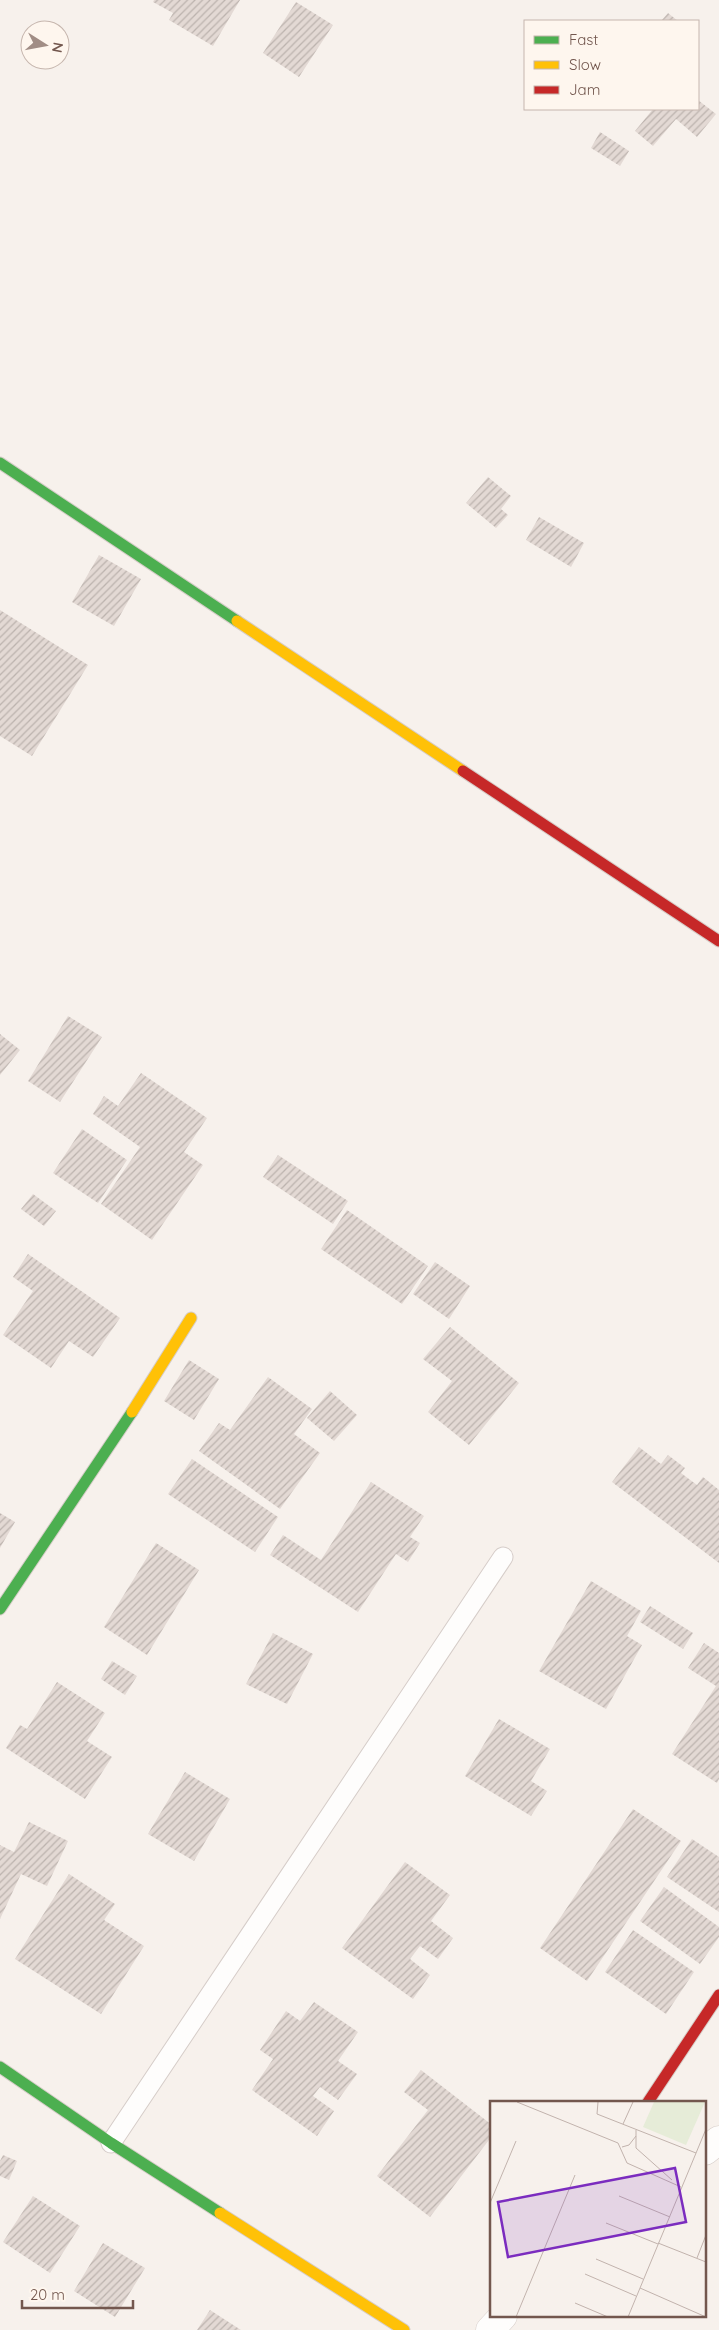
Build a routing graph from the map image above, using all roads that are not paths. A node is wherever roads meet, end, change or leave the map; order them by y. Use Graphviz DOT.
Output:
graph roads {
  1 [pos="0,462"];
  2 [pos="719,941"];
  3 [pos="191,1318"];
  4 [pos="503,1557"];
  5 [pos="0,1609"];
  6 [pos="719,1995"];
  7 [pos="0,2066"];
  8 [pos="649,2101"];
  9 [pos="719,2140"];
  10 [pos="111,2143"];
  11 [pos="706,2149"];
  12 [pos="501,2318"];
  13 [pos="404,2330"];
  14 [pos="490,2330"];
  1 -- 2 [label="street"];
  3 -- 5 [label="street"];
  4 -- 10 [label="lane"];
  6 -- 8 [label="street"];
  7 -- 10 [label="street"];
  9 -- 11 [label="street"];
  10 -- 13 [label="street"];
  12 -- 14 [label="street"];
}
